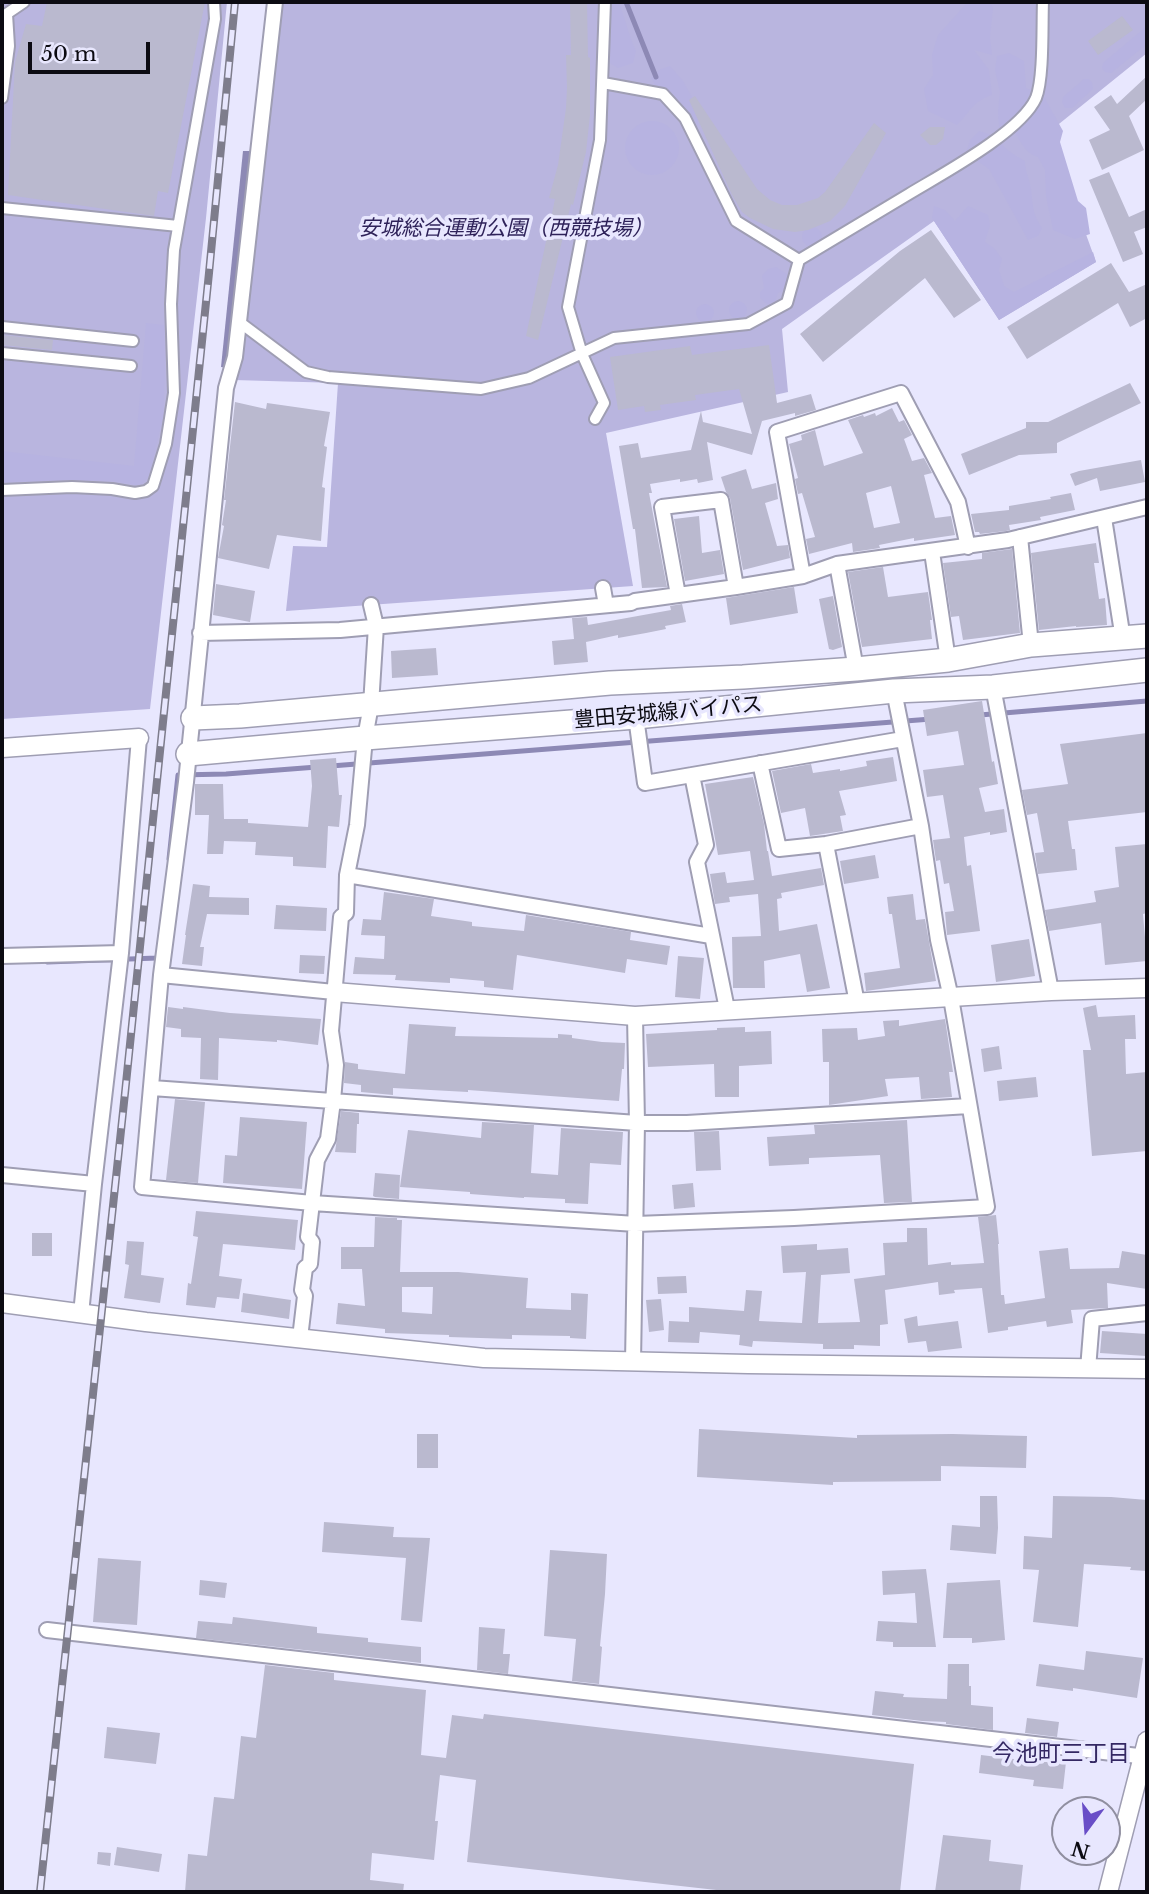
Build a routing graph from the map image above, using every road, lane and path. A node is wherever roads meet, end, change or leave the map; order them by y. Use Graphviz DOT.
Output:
graph roads {
  1 [pos="24,2"];
  2 [pos="214,2"];
  3 [pos="275,2"];
  4 [pos="605,2"];
  5 [pos="1043,2"];
  6 [pos="4,16"];
  7 [pos="603,83"];
  8 [pos="2,98"];
  9 [pos="2,208"];
  10 [pos="178,226"];
  11 [pos="799,260"];
  12 [pos="242,324"];
  13 [pos="2,327"];
  14 [pos="133,341"];
  15 [pos="2,353"];
  16 [pos="582,354"];
  17 [pos="131,366"];
  18 [pos="596,419"];
  19 [pos="2,490"];
  20 [pos="1147,507"];
  21 [pos="1104,517"];
  22 [pos="1020,537"];
  23 [pos="968,547"];
  24 [pos="932,552"];
  25 [pos="837,564"];
  26 [pos="803,576"];
  27 [pos="736,587"];
  28 [pos="603,588"];
  29 [pos="678,595"];
  30 [pos="371,605"];
  31 [pos="606,605"];
  32 [pos="376,626"];
  33 [pos="200,633"];
  34 [pos="1147,636"];
  35 [pos="1123,639"];
  36 [pos="1031,645"];
  37 [pos="948,660"];
  38 [pos="856,668"];
  39 [pos="1147,670"];
  40 [pos="993,687"];
  41 [pos="894,691"];
  42 [pos="371,705"];
  43 [pos="636,717"];
  44 [pos="193,718"];
  45 [pos="139,738"];
  46 [pos="365,738"];
  47 [pos="903,739"];
  48 [pos="2,748"];
  49 [pos="188,754"];
  50 [pos="760,763"];
  51 [pos="692,775"];
  52 [pos="921,826"];
  53 [pos="826,844"];
  54 [pos="347,875"];
  55 [pos="711,936"];
  56 [pos="121,953"];
  57 [pos="2,956"];
  58 [pos="161,975"];
  59 [pos="1147,988"];
  60 [pos="1051,991"];
  61 [pos="334,992"];
  62 [pos="951,998"];
  63 [pos="857,1003"];
  64 [pos="727,1009"];
  65 [pos="635,1016"];
  66 [pos="152,1088"];
  67 [pos="333,1101"];
  68 [pos="969,1106"];
  69 [pos="637,1123"];
  70 [pos="2,1175"];
  71 [pos="94,1184"];
  72 [pos="312,1203"];
  73 [pos="636,1224"];
  74 [pos="2,1303"];
  75 [pos="1147,1313"];
  76 [pos="81,1314"];
  77 [pos="300,1338"];
  78 [pos="633,1362"];
  79 [pos="1088,1369"];
  80 [pos="1147,1369"];
  81 [pos="47,1630"];
  82 [pos="1146,1752"];
  83 [pos="1108,1892"];
  1 -- 6 [label="street"];
  2 -- 10 [label="street"];
  3 -- 33 [label="street"];
  4 -- 7 [label="street"];
  5 -- 11 [label="street"];
  6 -- 8 [label="street"];
  7 -- 11 [label="street"];
  7 -- 16 [label="street"];
  9 -- 10 [label="street"];
  10 -- 19 [label="street"];
  11 -- 16 [label="street"];
  12 -- 16 [label="street"];
  13 -- 14 [label="street"];
  15 -- 17 [label="street"];
  16 -- 18 [label="street"];
  20 -- 21 [label="street"];
  21 -- 22 [label="street"];
  21 -- 35 [label="street"];
  22 -- 23 [label="street"];
  22 -- 36 [label="street"];
  23 -- 24 [label="street"];
  23 -- 26 [label="street"];
  24 -- 25 [label="street"];
  24 -- 37 [label="street"];
  25 -- 26 [label="street"];
  25 -- 38 [label="street"];
  26 -- 27 [label="street"];
  27 -- 29 [label="street"];
  27 -- 29 [label="street"];
  28 -- 31 [label="street"];
  29 -- 31 [label="street"];
  30 -- 32 [label="street"];
  31 -- 32 [label="street"];
  32 -- 33 [label="street"];
  32 -- 42 [label="street"];
  33 -- 44 [label="street"];
  34 -- 35 [label="main road, 豊田安城線バイパス"];
  35 -- 36 [label="main road, 豊田安城線バイパス"];
  36 -- 37 [label="main road, 豊田安城線バイパス"];
  37 -- 38 [label="main road, 豊田安城線バイパス"];
  38 -- 42 [label="main road, 豊田安城線バイパス"];
  39 -- 40 [label="main road, 豊田安城線バイパス"];
  40 -- 41 [label="main road, 豊田安城線バイパス"];
  40 -- 60 [label="street"];
  41 -- 43 [label="main road, 豊田安城線バイパス"];
  41 -- 47 [label="street"];
  42 -- 44 [label="main road, 豊田安城線バイパス"];
  42 -- 46 [label="street"];
  43 -- 46 [label="main road, 豊田安城線バイパス"];
  43 -- 51 [label="street"];
  44 -- 49 [label="street"];
  45 -- 48 [label="street"];
  45 -- 56 [label="street"];
  46 -- 49 [label="main road, 豊田安城線バイパス"];
  46 -- 54 [label="street"];
  47 -- 50 [label="street"];
  47 -- 52 [label="street"];
  49 -- 58 [label="street"];
  50 -- 51 [label="street"];
  50 -- 53 [label="street"];
  51 -- 55 [label="street"];
  52 -- 53 [label="street"];
  52 -- 62 [label="street"];
  53 -- 63 [label="street"];
  54 -- 55 [label="street"];
  54 -- 61 [label="street"];
  55 -- 64 [label="street"];
  56 -- 57 [label="street"];
  56 -- 71 [label="street"];
  58 -- 61 [label="street"];
  58 -- 66 [label="street"];
  59 -- 60 [label="street"];
  60 -- 62 [label="street"];
  61 -- 65 [label="street"];
  61 -- 67 [label="street"];
  62 -- 63 [label="street"];
  62 -- 68 [label="street"];
  63 -- 64 [label="street"];
  64 -- 65 [label="street"];
  65 -- 69 [label="street"];
  66 -- 67 [label="street"];
  66 -- 72 [label="street"];
  67 -- 69 [label="street"];
  67 -- 72 [label="street"];
  68 -- 69 [label="street"];
  68 -- 73 [label="street"];
  69 -- 73 [label="street"];
  70 -- 71 [label="street"];
  71 -- 76 [label="street"];
  72 -- 73 [label="street"];
  72 -- 77 [label="street"];
  73 -- 78 [label="street"];
  74 -- 76 [label="street"];
  75 -- 79 [label="street"];
  76 -- 77 [label="street"];
  77 -- 78 [label="street"];
  78 -- 79 [label="street"];
  79 -- 80 [label="street"];
  81 -- 82 [label="street"];
  82 -- 83 [label="street"];
}
